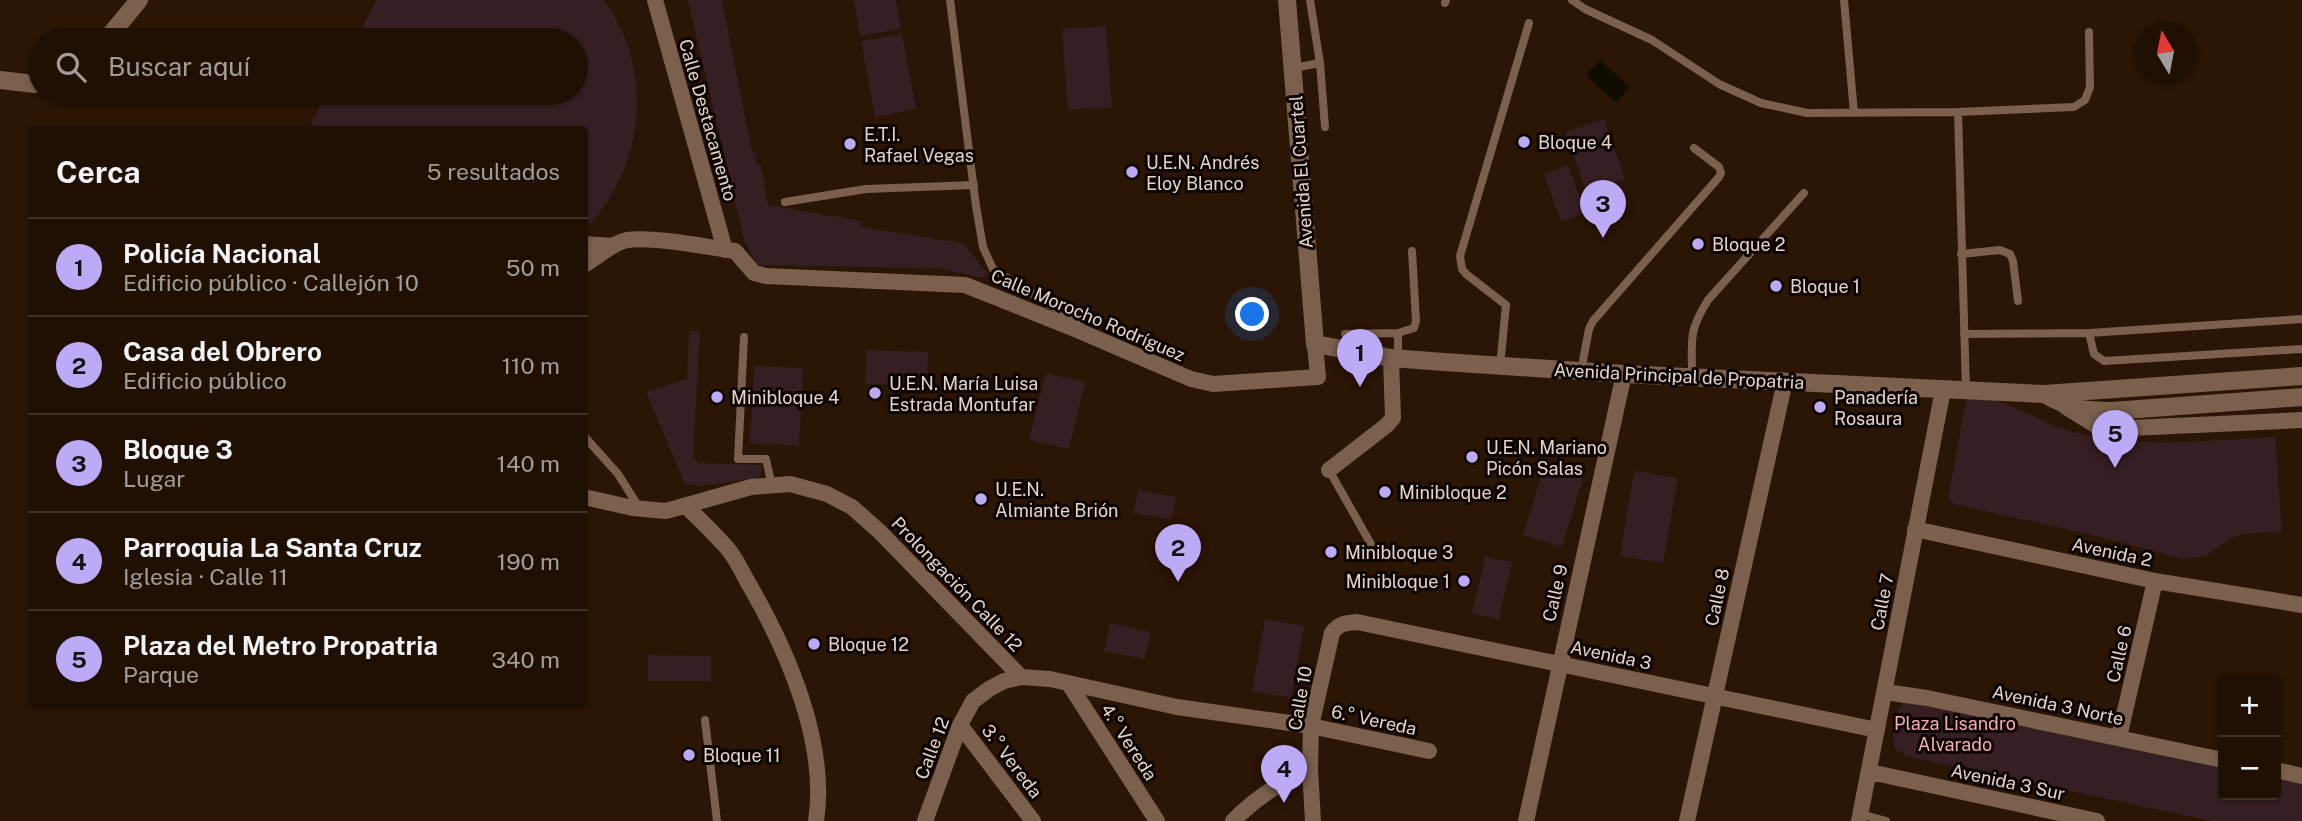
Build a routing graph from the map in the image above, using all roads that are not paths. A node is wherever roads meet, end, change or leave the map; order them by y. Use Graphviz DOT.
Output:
graph roads {
  1 [pos="139,0"];
  2 [pos="655,0"];
  3 [pos="950,0"];
  4 [pos="1287,0"];
  5 [pos="1310,0"];
  6 [pos="1572,0"];
  7 [pos="1844,0"];
  8 [pos="1529,23"];
  9 [pos="116,28"];
  10 [pos="2089,32"];
  11 [pos="1320,63"];
  12 [pos="1293,68"];
  13 [pos="0,80"];
  14 [pos="28,81"];
  15 [pos="1854,113"];
  16 [pos="1958,113"];
  17 [pos="1325,127"];
  18 [pos="1694,148"];
  19 [pos="974,186"];
  20 [pos="1804,193"];
  21 [pos="785,202"];
  22 [pos="588,244"];
  23 [pos="613,246"];
  24 [pos="730,250"];
  25 [pos="1412,251"];
  26 [pos="1962,254"];
  27 [pos="588,262"];
  28 [pos="2018,301"];
  29 [pos="2302,319"];
  30 [pos="1398,333"];
  31 [pos="2089,333"];
  32 [pos="1345,334"];
  33 [pos="1964,334"];
  34 [pos="744,337"];
  35 [pos="1315,344"];
  36 [pos="2302,349"];
  37 [pos="1121,350"];
  38 [pos="1394,358"];
  39 [pos="1500,366"];
  40 [pos="1581,371"];
  41 [pos="1624,374"];
  42 [pos="1692,376"];
  43 [pos="2302,376"];
  44 [pos="1784,381"];
  45 [pos="1943,390"];
  46 [pos="1966,390"];
  47 [pos="2044,394"];
  48 [pos="2302,397"];
  49 [pos="2064,405"];
  50 [pos="2302,420"];
  51 [pos="588,440"];
  52 [pos="1329,470"];
  53 [pos="772,486"];
  54 [pos="588,498"];
  55 [pos="686,506"];
  56 [pos="640,509"];
  57 [pos="1915,529"];
  58 [pos="1376,553"];
  59 [pos="2155,580"];
  60 [pos="2302,605"];
  61 [pos="1337,626"];
  62 [pos="1559,663"];
  63 [pos="1021,677"];
  64 [pos="1069,684"];
  65 [pos="1885,692"];
  66 [pos="1715,697"];
  67 [pos="705,720"];
  68 [pos="960,725"];
  69 [pos="1311,726"];
  70 [pos="1877,730"];
  71 [pos="2119,737"];
  72 [pos="1429,751"];
  73 [pos="2218,759"];
  74 [pos="1310,768"];
  75 [pos="2281,771"];
  76 [pos="1870,772"];
  77 [pos="2302,776"];
  78 [pos="1860,818"];
  79 [pos="717,821"];
  80 [pos="816,821"];
  81 [pos="925,821"];
  82 [pos="1033,821"];
  83 [pos="1157,821"];
  84 [pos="1233,821"];
  85 [pos="1313,821"];
  86 [pos="1526,821"];
  87 [pos="1688,821"];
  88 [pos="1886,821"];
  89 [pos="2097,821"];
  1 -- 9 [label="main road"];
  2 -- 24 [label="street, Calle Destacamento"];
  3 -- 19 [label="lane"];
  4 -- 12 [label="main road, Avenida El Cuartel"];
  5 -- 11 [label="lane"];
  6 -- 15 [label="lane"];
  7 -- 15 [label="lane"];
  8 -- 39 [label="lane"];
  10 -- 16 [label="lane"];
  11 -- 12 [label="lane"];
  11 -- 17 [label="lane"];
  12 -- 35 [label="main road, Avenida El Cuartel"];
  13 -- 14 [label="main road"];
  15 -- 16 [label="lane"];
  16 -- 26 [label="lane"];
  18 -- 40 [label="lane"];
  19 -- 21 [label="lane"];
  19 -- 37 [label="lane"];
  20 -- 42 [label="lane"];
  22 -- 23 [label="street"];
  23 -- 24 [label="street"];
  23 -- 27 [label="street"];
  24 -- 37 [label="street, Calle Morocho Rodríguez"];
  25 -- 30 [label="lane"];
  26 -- 28 [label="lane"];
  26 -- 33 [label="lane"];
  29 -- 31 [label="lane"];
  30 -- 32 [label="lane"];
  30 -- 38 [label="lane"];
  31 -- 33 [label="lane"];
  31 -- 36 [label="lane"];
  33 -- 46 [label="lane"];
  34 -- 53 [label="lane"];
  35 -- 37 [label="street, Calle Morocho Rodríguez"];
  35 -- 38 [label="main road, Avenida Principal de Propatria"];
  38 -- 39 [label="main road, Avenida Principal de Propatria"];
  38 -- 52 [label="street"];
  39 -- 40 [label="main road, Avenida Principal de Propatria"];
  40 -- 41 [label="main road, Avenida Principal de Propatria"];
  41 -- 42 [label="main road, Avenida Principal de Propatria"];
  41 -- 62 [label="street, Calle 9"];
  42 -- 44 [label="main road, Avenida Principal de Propatria"];
  43 -- 47 [label="main road, Avenida Principal de Propatria"];
  44 -- 45 [label="main road, Avenida Principal de Propatria"];
  44 -- 66 [label="street, Calle 8"];
  45 -- 46 [label="main road, Avenida Principal de Propatria"];
  45 -- 57 [label="street, Calle 7"];
  46 -- 47 [label="main road, Avenida Principal de Propatria"];
  47 -- 49 [label="main road, Avenida Principal de Propatria"];
  48 -- 49 [label="main road, Avenida Principal de Propatria"];
  49 -- 50 [label="street, Avenida Principal de Propatria"];
  51 -- 56 [label="lane"];
  52 -- 58 [label="lane"];
  53 -- 55 [label="street, Prolongación Calle 12"];
  53 -- 63 [label="street, Prolongación Calle 12"];
  54 -- 56 [label="street, Prolongación Calle 12"];
  55 -- 56 [label="street, Prolongación Calle 12"];
  55 -- 80 [label="street"];
  57 -- 59 [label="street, Avenida 2"];
  57 -- 65 [label="street, Calle 7"];
  59 -- 60 [label="street, Avenida 2"];
  59 -- 71 [label="street, Calle 6"];
  61 -- 62 [label="street, Avenida 3"];
  61 -- 69 [label="street, Calle 10"];
  62 -- 66 [label="street, Avenida 3"];
  62 -- 86 [label="street, Calle 9"];
  63 -- 64 [label="street, Prolongación Calle 12"];
  63 -- 68 [label="street, Calle 12"];
  64 -- 69 [label="street, Prolongación Calle 12"];
  64 -- 83 [label="street, 4.° Vereda"];
  65 -- 70 [label="street, Calle 7"];
  65 -- 71 [label="street, Avenida 3 Norte"];
  66 -- 70 [label="street, Avenida 3"];
  66 -- 87 [label="street, Calle 8"];
  67 -- 79 [label="lane"];
  68 -- 81 [label="street, Calle 12"];
  68 -- 82 [label="street, 3.° Vereda"];
  69 -- 72 [label="street, 6.° Vereda"];
  69 -- 74 [label="street, Calle 10"];
  70 -- 76 [label="street, Calle 7"];
  71 -- 73 [label="street, Avenida 3 Norte"];
  74 -- 84 [label="street"];
  74 -- 85 [label="street, Calle 10"];
  75 -- 77 [label="street"];
  76 -- 78 [label="street, Calle 7"];
  76 -- 89 [label="street, Avenida 3 Sur"];
  78 -- 88 [label="lane"];
}
